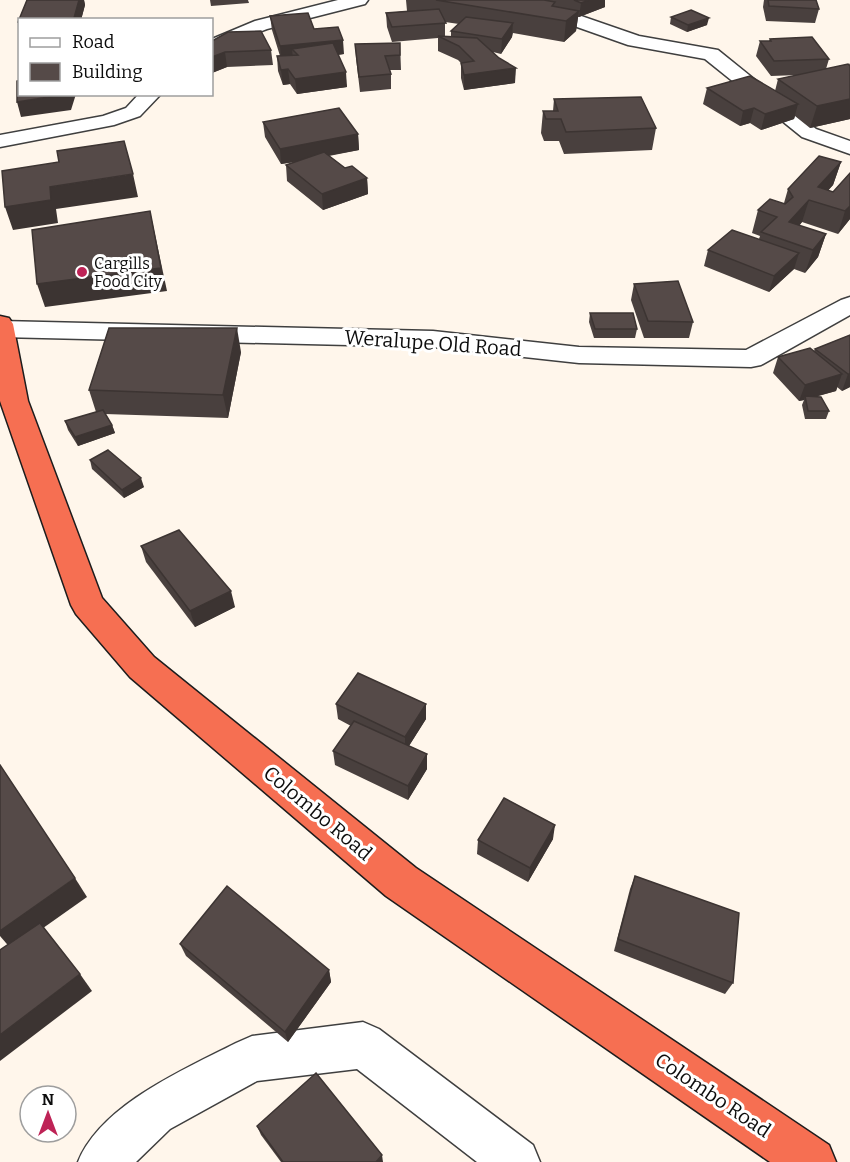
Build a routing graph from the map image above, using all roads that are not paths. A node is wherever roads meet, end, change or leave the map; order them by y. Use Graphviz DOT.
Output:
graph roads {
  1 [pos="360,0"];
  2 [pos="518,0"];
  3 [pos="213,45"];
  4 [pos="149,96"];
  5 [pos="0,141"];
  6 [pos="850,148"];
  7 [pos="850,305"];
  8 [pos="0,324"];
  9 [pos="1,329"];
  10 [pos="7,402"];
  11 [pos="102,1162"];
  12 [pos="516,1162"];
  13 [pos="812,1162"];
  1 -- 3 [label="street"];
  2 -- 6 [label="street"];
  4 -- 5 [label="street"];
  7 -- 9 [label="street, Weralupe Old Road"];
  8 -- 9 [label="highway, Colombo Road"];
  9 -- 10 [label="highway, Colombo Road"];
  10 -- 13 [label="highway, Colombo Road"];
  11 -- 12 [label="street"];
}
